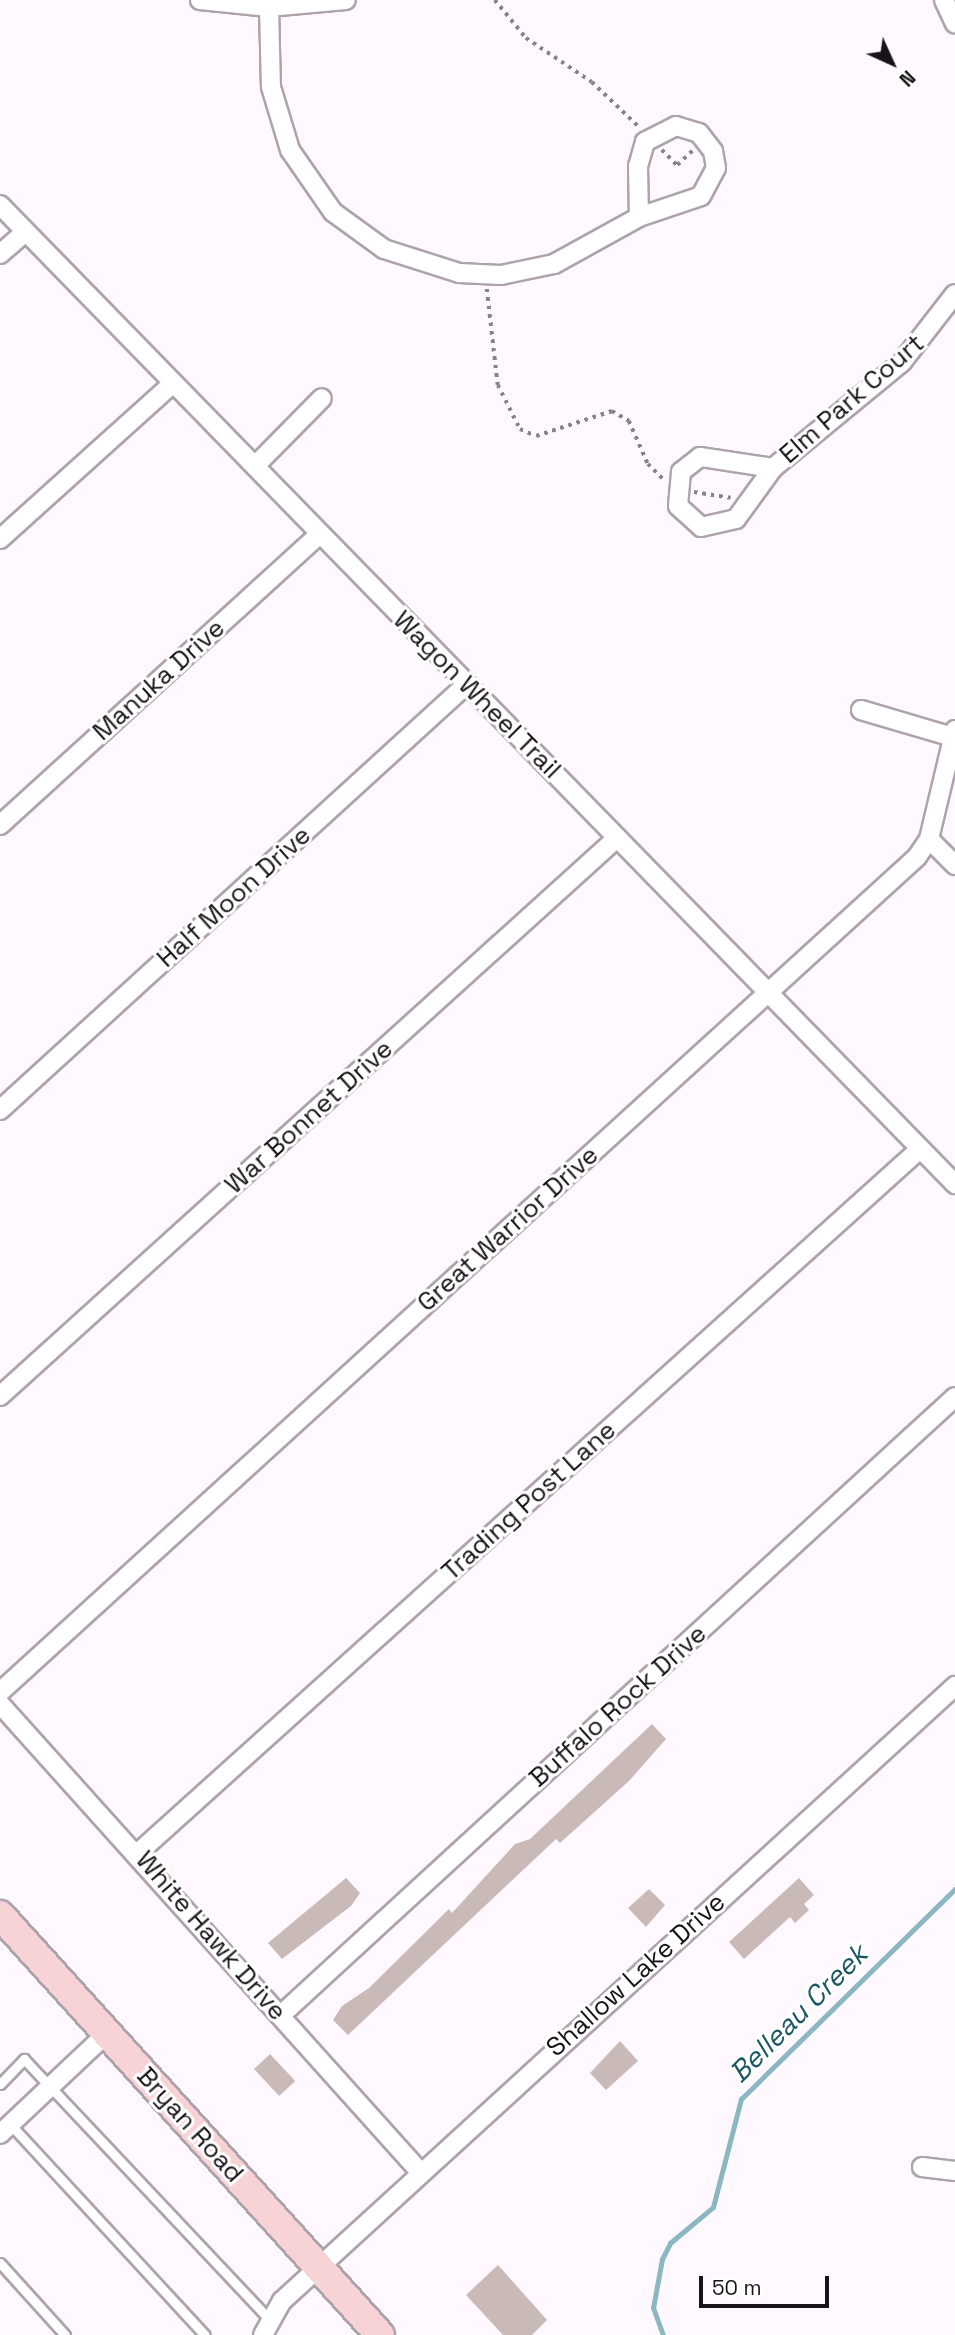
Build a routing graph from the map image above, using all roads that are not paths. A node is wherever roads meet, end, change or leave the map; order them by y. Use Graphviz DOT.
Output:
graph roads {
  1 [pos="200,0"];
  2 [pos="346,0"];
  3 [pos="269,7"];
  4 [pos="0,205"];
  5 [pos="639,217"];
  6 [pos="25,232"];
  7 [pos="0,254"];
  8 [pos="955,294"];
  9 [pos="171,385"];
  10 [pos="322,398"];
  11 [pos="255,467"];
  12 [pos="773,468"];
  13 [pos="319,535"];
  14 [pos="0,539"];
  15 [pos="467,684"];
  16 [pos="861,710"];
  17 [pos="954,733"];
  18 [pos="0,825"];
  19 [pos="617,838"];
  20 [pos="929,839"];
  21 [pos="955,865"];
  22 [pos="769,992"];
  23 [pos="0,1110"];
  24 [pos="920,1149"];
  25 [pos="955,1184"];
  26 [pos="0,1396"];
  27 [pos="955,1397"];
  28 [pos="955,1686"];
  29 [pos="0,1692"];
  30 [pos="0,1704"];
  31 [pos="138,1853"];
  32 [pos="0,1915"];
  33 [pos="281,2015"];
  34 [pos="107,2033"];
  35 [pos="0,2084"];
  36 [pos="50,2085"];
  37 [pos="5,2129"];
  38 [pos="922,2167"];
  39 [pos="955,2171"];
  40 [pos="420,2172"];
  41 [pos="0,2263"];
  42 [pos="320,2267"];
  43 [pos="266,2330"];
  44 [pos="65,2335"];
  45 [pos="205,2335"];
  46 [pos="380,2335"];
  1 -- 3 [label="street"];
  2 -- 3 [label="street"];
  3 -- 5 [label="street"];
  4 -- 6 [label="street, Wagon Wheel Trail"];
  5 -- 5 [label="street"];
  6 -- 7 [label="street"];
  6 -- 9 [label="street, Wagon Wheel Trail"];
  8 -- 12 [label="street, Elm Park Court"];
  9 -- 11 [label="street, Wagon Wheel Trail"];
  9 -- 14 [label="street"];
  10 -- 11 [label="street"];
  11 -- 13 [label="street, Wagon Wheel Trail"];
  12 -- 12 [label="street, Elm Park Court"];
  13 -- 15 [label="street, Wagon Wheel Trail"];
  13 -- 18 [label="street, Manuka Drive"];
  15 -- 19 [label="street, Wagon Wheel Trail"];
  15 -- 23 [label="street, Half Moon Drive"];
  16 -- 17 [label="street"];
  17 -- 20 [label="street"];
  19 -- 22 [label="street, Wagon Wheel Trail"];
  19 -- 26 [label="street, War Bonnet Drive"];
  20 -- 21 [label="street"];
  20 -- 22 [label="street, Great Warrior Drive"];
  22 -- 24 [label="street, Wagon Wheel Trail"];
  22 -- 29 [label="street, Great Warrior Drive"];
  24 -- 25 [label="street, Wagon Wheel Trail"];
  24 -- 31 [label="street, Trading Post Lane"];
  27 -- 33 [label="street, Buffalo Rock Drive"];
  28 -- 40 [label="street, Shallow Lake Drive"];
  30 -- 31 [label="street, White Hawk Drive"];
  31 -- 33 [label="street, White Hawk Drive"];
  32 -- 34 [label="main road, Bryan Road"];
  33 -- 40 [label="street, White Hawk Drive"];
  34 -- 36 [label="street"];
  34 -- 42 [label="main road, Bryan Road"];
  35 -- 36 [label="lane"];
  36 -- 37 [label="street"];
  36 -- 43 [label="lane"];
  37 -- 45 [label="lane"];
  38 -- 39 [label="street"];
  40 -- 42 [label="street, Shallow Lake Drive"];
  41 -- 44 [label="lane"];
  42 -- 43 [label="street, Shallow Lake Drive"];
  42 -- 46 [label="main road, Bryan Road"];
}
